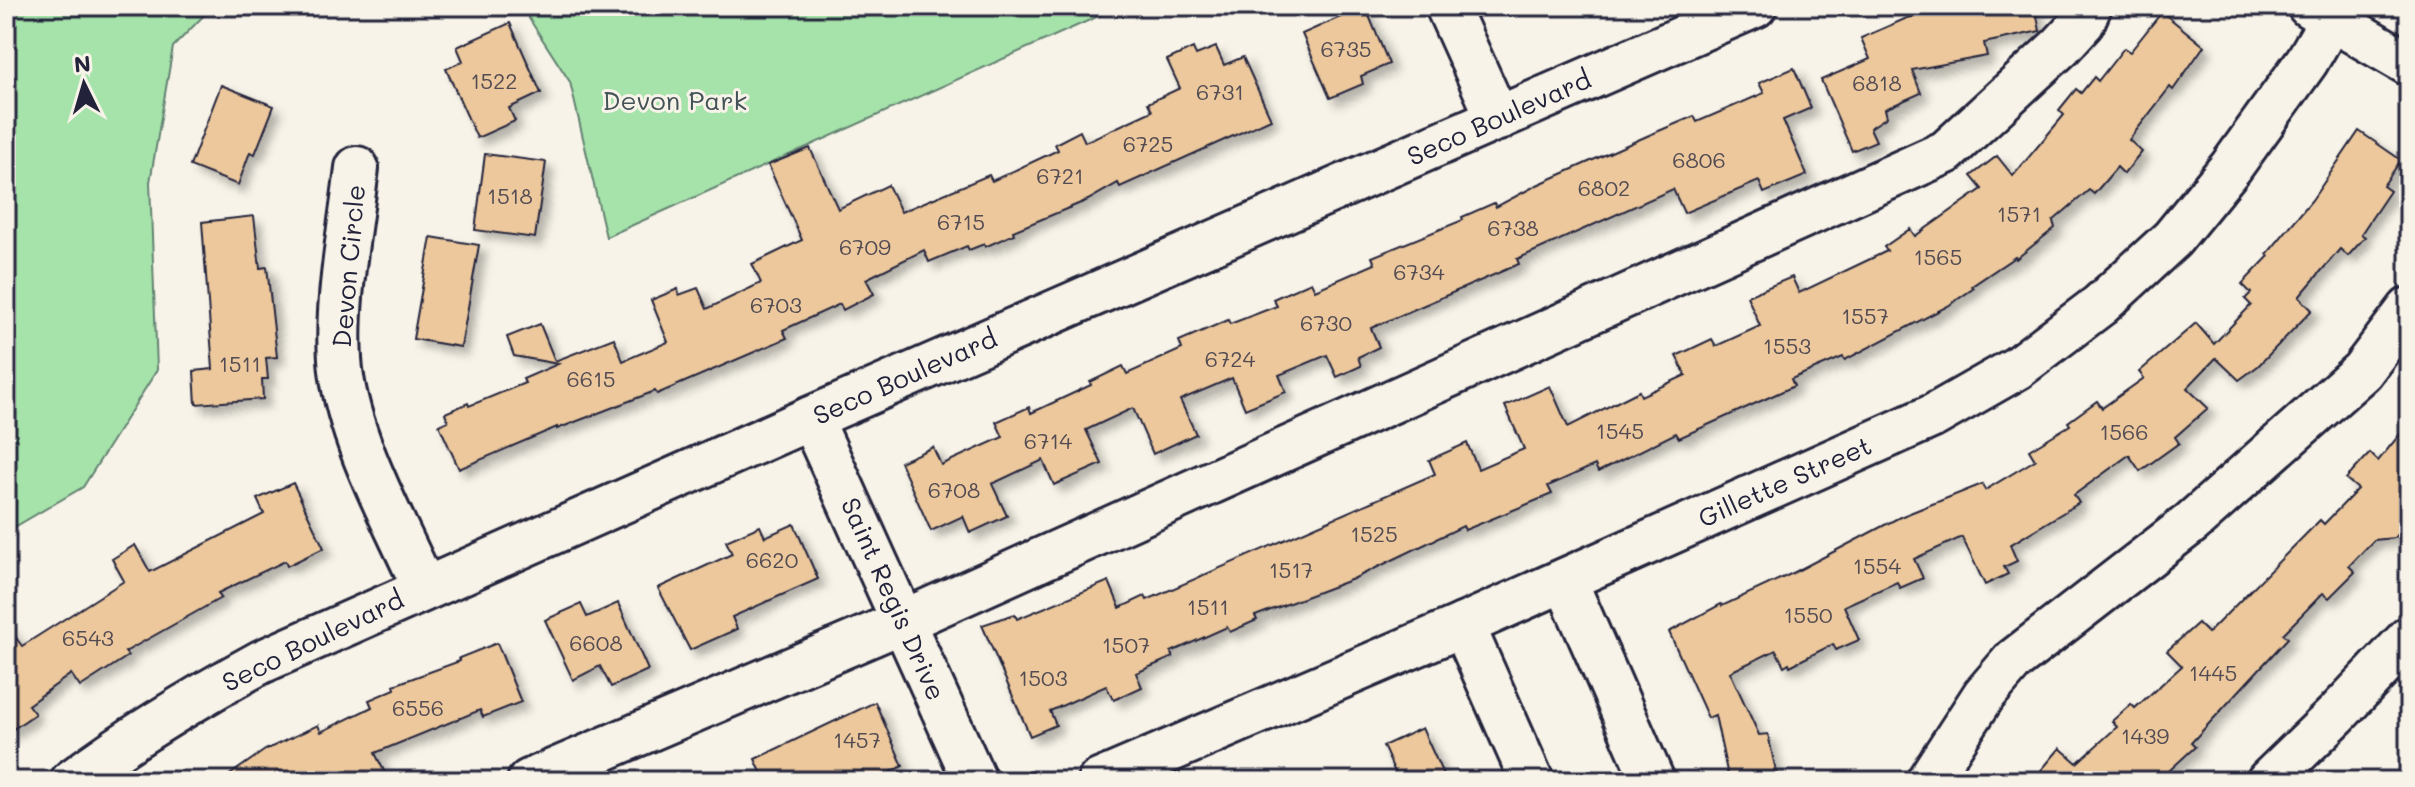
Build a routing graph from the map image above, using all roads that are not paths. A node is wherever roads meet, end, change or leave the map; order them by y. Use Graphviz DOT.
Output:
graph roads {
  1 [pos="1447,6"];
  2 [pos="1755,6"];
  3 [pos="2090,6"];
  4 [pos="2327,10"];
  5 [pos="2409,64"];
  6 [pos="1498,119"];
  7 [pos="357,168"];
  8 [pos="2409,309"];
  9 [pos="811,418"];
  10 [pos="1565,580"];
  11 [pos="424,588"];
  12 [pos="904,621"];
  13 [pos="1463,625"];
  14 [pos="2409,638"];
  15 [pos="72,781"];
  16 [pos="529,781"];
  17 [pos="975,781"];
  18 [pos="1099,781"];
  19 [pos="1532,781"];
  20 [pos="1653,781"];
  21 [pos="1928,781"];
  22 [pos="2268,781"];
  1 -- 6 [label="street"];
  2 -- 6 [label="street, Seco Boulevard"];
  3 -- 12 [label="street"];
  4 -- 5 [label="street"];
  4 -- 10 [label="street, Gillette Street"];
  6 -- 9 [label="street, Seco Boulevard"];
  7 -- 11 [label="street, Devon Circle"];
  8 -- 21 [label="street"];
  9 -- 11 [label="street, Seco Boulevard"];
  9 -- 12 [label="street, Saint Regis Drive"];
  10 -- 13 [label="street, Gillette Street"];
  10 -- 20 [label="street"];
  11 -- 15 [label="street, Seco Boulevard"];
  12 -- 16 [label="street"];
  12 -- 17 [label="street, Saint Regis Drive"];
  13 -- 18 [label="street, Gillette Street"];
  13 -- 19 [label="street"];
  14 -- 22 [label="street"];
}
